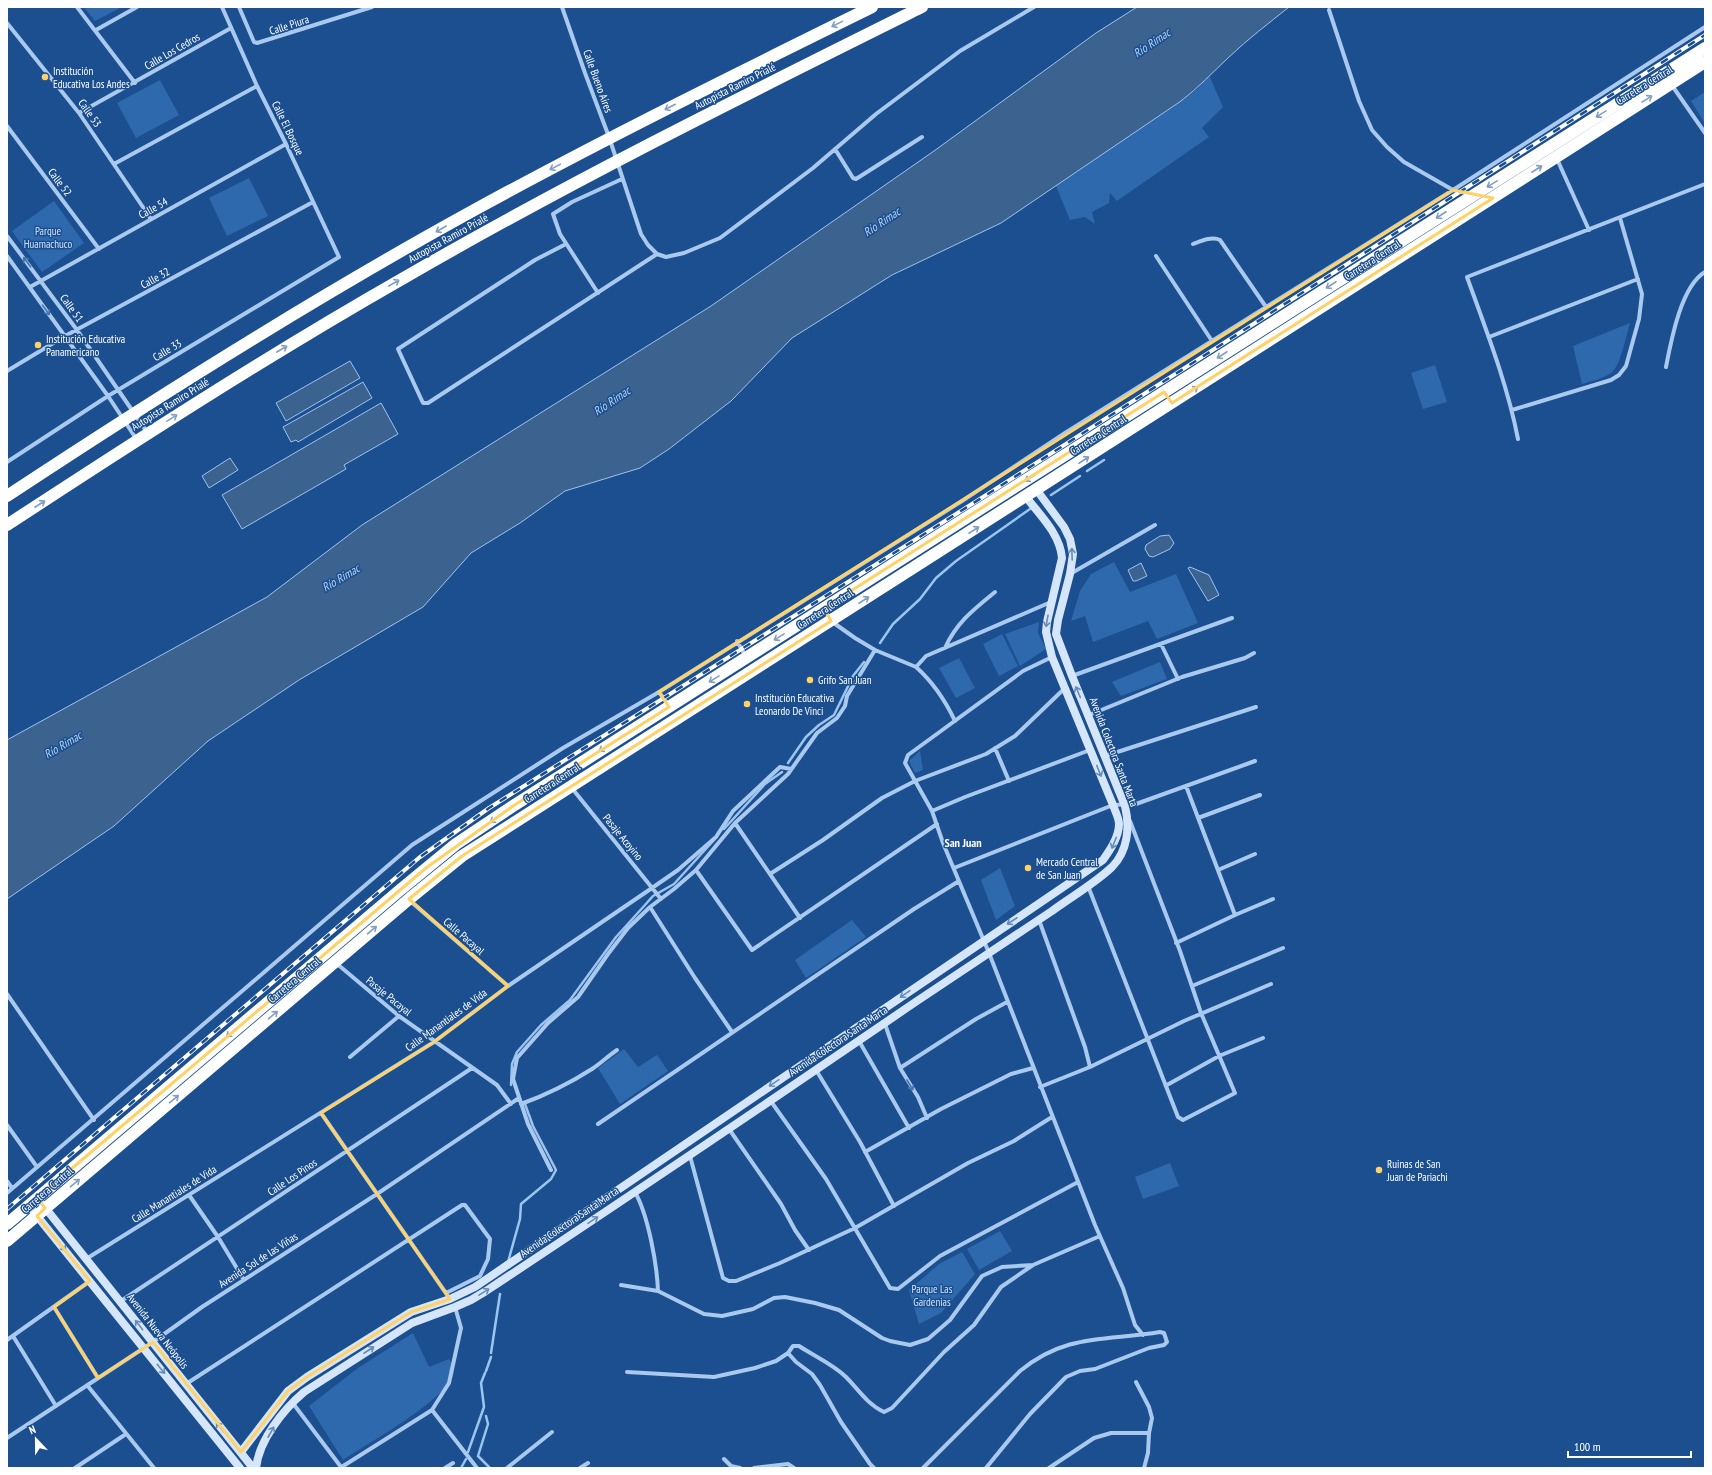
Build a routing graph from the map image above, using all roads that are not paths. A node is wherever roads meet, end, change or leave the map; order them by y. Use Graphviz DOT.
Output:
graph roads {
  1 [pos="77,7"];
  2 [pos="137,7"];
  3 [pos="222,7"];
  4 [pos="239,7"];
  5 [pos="372,7"];
  6 [pos="562,7"];
  7 [pos="872,7"];
  8 [pos="922,7"];
  9 [pos="1034,7"];
  10 [pos="1329,10"];
  11 [pos="7,23"];
  12 [pos="1705,27"];
  13 [pos="231,28"];
  14 [pos="96,30"];
  15 [pos="1705,48"];
  16 [pos="1705,62"];
  17 [pos="134,83"];
  18 [pos="1671,84"];
  19 [pos="257,86"];
  20 [pos="80,113"];
  21 [pos="7,126"];
  22 [pos="1705,133"];
  23 [pos="922,137"];
  24 [pos="609,138"];
  25 [pos="286,144"];
  26 [pos="835,149"];
  27 [pos="1556,157"];
  28 [pos="617,160"];
  29 [pos="114,164"];
  30 [pos="622,179"];
  31 [pos="1705,184"];
  32 [pos="1452,190"];
  33 [pos="1477,195"];
  34 [pos="313,202"];
  35 [pos="1620,218"];
  36 [pos="151,219"];
  37 [pos="1589,230"];
  38 [pos="7,236"];
  39 [pos="566,244"];
  40 [pos="1193,244"];
  41 [pos="99,249"];
  42 [pos="657,254"];
  43 [pos="7,256"];
  44 [pos="1156,256"];
  45 [pos="339,257"];
  46 [pos="1705,272"];
  47 [pos="1638,279"];
  48 [pos="41,281"];
  49 [pos="30,287"];
  50 [pos="598,293"];
  51 [pos="1266,307"];
  52 [pos="77,330"];
  53 [pos="65,336"];
  54 [pos="1488,337"];
  55 [pos="1212,341"];
  56 [pos="7,364"];
  57 [pos="1666,367"];
  58 [pos="9,370"];
  59 [pos="119,390"];
  60 [pos="1164,392"];
  61 [pos="108,396"];
  62 [pos="1172,403"];
  63 [pos="1512,410"];
  64 [pos="134,413"];
  65 [pos="123,420"];
  66 [pos="147,433"];
  67 [pos="1518,439"];
  68 [pos="137,440"];
  69 [pos="7,462"];
  70 [pos="1036,489"];
  71 [pos="7,496"];
  72 [pos="1026,497"];
  73 [pos="7,525"];
  74 [pos="1155,525"];
  75 [pos="1070,574"];
  76 [pos="995,592"];
  77 [pos="1052,602"];
  78 [pos="824,608"];
  79 [pos="1232,618"];
  80 [pos="831,620"];
  81 [pos="738,641"];
  82 [pos="1161,644"];
  83 [pos="944,648"];
  84 [pos="875,650"];
  85 [pos="1254,653"];
  86 [pos="1052,657"];
  87 [pos="747,658"];
  88 [pos="916,667"];
  89 [pos="1072,676"];
  90 [pos="1178,679"];
  91 [pos="1065,688"];
  92 [pos="658,692"];
  93 [pos="669,707"];
  94 [pos="1256,707"];
  95 [pos="1089,715"];
  96 [pos="955,721"];
  97 [pos="995,748"];
  98 [pos="1090,750"];
  99 [pos="1105,756"];
  100 [pos="1255,761"];
  101 [pos="791,769"];
  102 [pos="915,781"];
  103 [pos="1009,781"];
  104 [pos="1186,786"];
  105 [pos="571,787"];
  106 [pos="1260,795"];
  107 [pos="1113,805"];
  108 [pos="1125,806"];
  109 [pos="932,811"];
  110 [pos="1127,814"];
  111 [pos="1198,818"];
  112 [pos="735,823"];
  113 [pos="937,824"];
  114 [pos="1254,854"];
  115 [pos="954,868"];
  116 [pos="696,870"];
  117 [pos="1218,870"];
  118 [pos="770,874"];
  119 [pos="959,881"];
  120 [pos="1088,886"];
  121 [pos="652,888"];
  122 [pos="409,899"];
  123 [pos="661,899"];
  124 [pos="1274,899"];
  125 [pos="650,907"];
  126 [pos="1235,915"];
  127 [pos="800,918"];
  128 [pos="1038,920"];
  129 [pos="984,940"];
  130 [pos="1176,943"];
  131 [pos="1283,948"];
  132 [pos="989,953"];
  133 [pos="335,962"];
  134 [pos="1271,984"];
  135 [pos="508,986"];
  136 [pos="1192,986"];
  137 [pos="7,994"];
  138 [pos="1007,1002"];
  139 [pos="1201,1013"];
  140 [pos="399,1016"];
  141 [pos="884,1024"];
  142 [pos="732,1032"];
  143 [pos="1263,1038"];
  144 [pos="859,1040"];
  145 [pos="1148,1040"];
  146 [pos="434,1042"];
  147 [pos="617,1050"];
  148 [pos="1219,1056"];
  149 [pos="350,1057"];
  150 [pos="1090,1067"];
  151 [pos="472,1068"];
  152 [pos="900,1068"];
  153 [pos="1033,1068"];
  154 [pos="816,1070"];
  155 [pos="1167,1085"];
  156 [pos="1040,1087"];
  157 [pos="519,1098"];
  158 [pos="770,1100"];
  159 [pos="511,1104"];
  160 [pos="521,1104"];
  161 [pos="321,1113"];
  162 [pos="1052,1117"];
  163 [pos="926,1118"];
  164 [pos="94,1120"];
  165 [pos="598,1124"];
  166 [pos="7,1125"];
  167 [pos="729,1128"];
  168 [pos="909,1128"];
  169 [pos="347,1151"];
  170 [pos="865,1152"];
  171 [pos="690,1156"];
  172 [pos="37,1168"];
  173 [pos="551,1170"];
  174 [pos="7,1181"];
  175 [pos="1078,1182"];
  176 [pos="12,1188"];
  177 [pos="635,1192"];
  178 [pos="7,1193"];
  179 [pos="377,1194"];
  180 [pos="189,1195"];
  181 [pos="33,1202"];
  182 [pos="894,1206"];
  183 [pos="41,1212"];
  184 [pos="7,1224"];
  185 [pos="855,1228"];
  186 [pos="1100,1236"];
  187 [pos="218,1237"];
  188 [pos="409,1240"];
  189 [pos="7,1242"];
  190 [pos="809,1250"];
  191 [pos="86,1259"];
  192 [pos="1033,1265"];
  193 [pos="244,1280"];
  194 [pos="90,1281"];
  195 [pos="621,1285"];
  196 [pos="658,1291"];
  197 [pos="448,1296"];
  198 [pos="121,1301"];
  199 [pos="54,1307"];
  200 [pos="455,1307"];
  201 [pos="1143,1335"];
  202 [pos="13,1336"];
  203 [pos="7,1340"];
  204 [pos="153,1342"];
  205 [pos="144,1348"];
  206 [pos="788,1352"];
  207 [pos="627,1372"];
  208 [pos="98,1378"];
  209 [pos="1136,1382"];
  210 [pos="186,1384"];
  211 [pos="87,1385"];
  212 [pos="292,1402"];
  213 [pos="56,1406"];
  214 [pos="432,1410"];
  215 [pos="552,1432"];
  216 [pos="1149,1433"];
  217 [pos="126,1434"];
  218 [pos="7,1438"];
  219 [pos="241,1452"];
  220 [pos="724,1460"];
  221 [pos="588,1462"];
  222 [pos="453,1463"];
  223 [pos="75,1468"];
  224 [pos="154,1468"];
  225 [pos="240,1468"];
  226 [pos="255,1468"];
  227 [pos="341,1468"];
  228 [pos="445,1468"];
  229 [pos="477,1468"];
  230 [pos="507,1468"];
  231 [pos="580,1468"];
  232 [pos="740,1468"];
  233 [pos="754,1468"];
  234 [pos="794,1468"];
  235 [pos="874,1468"];
  236 [pos="923,1468"];
  237 [pos="986,1468"];
  238 [pos="1049,1468"];
  239 [pos="1144,1468"];
  1 -- 14 [label="street"];
  2 -- 14 [label="street"];
  3 -- 13 [label="street, Calle El Bosque"];
  4 -- 5 [label="street, Calle Piura"];
  6 -- 24 [label="street, Calle Bueno Aires"];
  7 -- 24 [label="highway, Autopista Ramiro Prialé, one-way"];
  8 -- 28 [label="highway, Autopista Ramiro Prialé"];
  9 -- 26 [label="street"];
  10 -- 32 [label="street"];
  11 -- 20 [label="street, Calle 53"];
  12 -- 32 [label="street"];
  13 -- 17 [label="street, Calle Los Cedros"];
  13 -- 19 [label="street, Calle El Bosque"];
  14 -- 17 [label="street"];
  15 -- 33 [label="highway, Carretera Central, one-way"];
  16 -- 18 [label="highway, Carretera Central"];
  17 -- 20 [label="street, Calle Los Cedros"];
  18 -- 22 [label="street"];
  27 -- 18 [label="highway, Carretera Central, one-way"];
  19 -- 25 [label="street, Calle El Bosque"];
  19 -- 29 [label="street"];
  20 -- 29 [label="street, Calle 53"];
  21 -- 41 [label="street, Calle 52"];
  23 -- 26 [label="street"];
  24 -- 28 [label="street, Calle Bueno Aires"];
  24 -- 64 [label="highway, Autopista Ramiro Prialé, one-way"];
  25 -- 34 [label="street, Calle El Bosque"];
  25 -- 36 [label="street, Calle 54"];
  26 -- 42 [label="street"];
  27 -- 37 [label="street"];
  62 -- 27 [label="highway, Carretera Central, one-way"];
  28 -- 30 [label="street, Calle Bueno Aires"];
  66 -- 28 [label="highway, Autopista Ramiro Prialé, one-way"];
  29 -- 36 [label="street, Calle 53"];
  30 -- 39 [label="street"];
  30 -- 42 [label="street, Calle Bueno Aires"];
  31 -- 35 [label="street"];
  32 -- 33 [label="street"];
  32 -- 51 [label="street"];
  33 -- 60 [label="highway, Carretera Central, one-way"];
  34 -- 45 [label="street, Calle El Bosque"];
  34 -- 52 [label="street, Calle 32"];
  35 -- 37 [label="street"];
  35 -- 47 [label="street"];
  36 -- 41 [label="street, Calle 54"];
  37 -- 54 [label="street"];
  48 -- 38 [label="street, Calle 51, one-way"];
  39 -- 50 [label="street"];
  39 -- 50 [label="street"];
  40 -- 51 [label="street"];
  41 -- 48 [label="street, Calle 54"];
  42 -- 50 [label="street"];
  43 -- 49 [label="street, Calle 51"];
  44 -- 55 [label="street"];
  45 -- 59 [label="street, Calle 33"];
  46 -- 57 [label="street"];
  47 -- 54 [label="street"];
  47 -- 63 [label="street"];
  48 -- 49 [label="street, Calle 54"];
  48 -- 52 [label="street, Calle 51"];
  49 -- 53 [label="street, Calle 51, one-way"];
  51 -- 55 [label="street"];
  52 -- 53 [label="street, Calle 32"];
  52 -- 59 [label="street, Calle 51"];
  53 -- 58 [label="street, Calle 32"];
  53 -- 61 [label="street, Calle 51"];
  54 -- 63 [label="street"];
  55 -- 81 [label="street"];
  56 -- 58 [label="street"];
  59 -- 61 [label="street, Calle 33"];
  59 -- 64 [label="street, Calle 51"];
  60 -- 62 [label="highway"];
  60 -- 78 [label="highway, Carretera Central, one-way"];
  61 -- 65 [label="street, Calle 51"];
  61 -- 69 [label="street, Calle 33"];
  70 -- 62 [label="highway, Carretera Central, one-way"];
  63 -- 67 [label="street"];
  64 -- 65 [label="highway, Autopista Ramiro Prialé"];
  64 -- 66 [label="street, Calle 51"];
  65 -- 68 [label="street, Calle 51"];
  65 -- 71 [label="highway, Autopista Ramiro Prialé"];
  66 -- 68 [label="highway, Autopista Ramiro Prialé"];
  73 -- 68 [label="highway, Autopista Ramiro Prialé, one-way"];
  70 -- 72 [label="highway, Carretera Central"];
  75 -- 70 [label="street, Avenida Colectora Santa Marta, one-way"];
  72 -- 77 [label="street, Avenida Colectora Santa Marta"];
  80 -- 72 [label="highway, Carretera Central, one-way"];
  74 -- 75 [label="street"];
  75 -- 89 [label="street, Avenida Colectora Santa Marta"];
  76 -- 83 [label="street"];
  77 -- 83 [label="street"];
  77 -- 86 [label="street, Avenida Colectora Santa Marta, one-way"];
  78 -- 80 [label="street"];
  78 -- 87 [label="highway, Carretera Central, one-way"];
  79 -- 82 [label="street"];
  80 -- 84 [label="street"];
  80 -- 105 [label="highway, Carretera Central"];
  81 -- 87 [label="street"];
  81 -- 92 [label="street"];
  82 -- 89 [label="street"];
  82 -- 90 [label="street"];
  83 -- 88 [label="street"];
  84 -- 88 [label="street"];
  84 -- 101 [label="street"];
  85 -- 90 [label="street"];
  86 -- 91 [label="street, Avenida Colectora Santa Marta"];
  86 -- 96 [label="street"];
  87 -- 93 [label="highway, Carretera Central, one-way"];
  88 -- 96 [label="street"];
  95 -- 89 [label="street, Avenida Colectora Santa Marta, one-way"];
  90 -- 95 [label="street"];
  91 -- 97 [label="street"];
  91 -- 98 [label="street, Avenida Colectora Santa Marta"];
  92 -- 93 [label="street"];
  92 -- 164 [label="street"];
  93 -- 181 [label="highway, Carretera Central, one-way"];
  94 -- 99 [label="street"];
  95 -- 99 [label="street, Avenida Colectora Santa Marta"];
  96 -- 102 [label="street"];
  97 -- 102 [label="street"];
  97 -- 103 [label="street"];
  98 -- 103 [label="street"];
  98 -- 107 [label="street, Avenida Colectora Santa Marta, one-way"];
  99 -- 108 [label="street, Avenida Colectora Santa Marta"];
  100 -- 104 [label="street"];
  101 -- 112 [label="street"];
  101 -- 121 [label="street, Calle Manantiales de Vida"];
  102 -- 109 [label="street"];
  102 -- 118 [label="street"];
  103 -- 109 [label="street"];
  104 -- 108 [label="street"];
  104 -- 111 [label="street"];
  105 -- 121 [label="street, Pasaje Acoyino"];
  105 -- 122 [label="highway, Carretera Central"];
  106 -- 111 [label="street"];
  107 -- 108 [label="street"];
  107 -- 115 [label="street"];
  107 -- 129 [label="street, Avenida Colectora Santa Marta, one-way"];
  108 -- 110 [label="street, Avenida Colectora Santa Marta"];
  109 -- 113 [label="street"];
  110 -- 120 [label="street, Avenida Colectora Santa Marta"];
  110 -- 130 [label="street"];
  111 -- 117 [label="street"];
  112 -- 116 [label="street"];
  112 -- 118 [label="street"];
  113 -- 115 [label="street"];
  113 -- 127 [label="street"];
  114 -- 117 [label="street"];
  115 -- 119 [label="street"];
  116 -- 123 [label="street"];
  116 -- 127 [label="street"];
  117 -- 126 [label="street"];
  118 -- 127 [label="street"];
  119 -- 129 [label="street"];
  119 -- 142 [label="street"];
  120 -- 128 [label="street, Avenida Colectora Santa Marta"];
  120 -- 145 [label="street"];
  121 -- 123 [label="street, Pasaje Acoyino"];
  121 -- 135 [label="street, Calle Manantiales de Vida"];
  133 -- 122 [label="highway, Carretera Central, one-way"];
  122 -- 135 [label="street, Calle Pacayal"];
  123 -- 125 [label="street"];
  124 -- 126 [label="street"];
  125 -- 142 [label="street"];
  125 -- 157 [label="street"];
  126 -- 130 [label="street"];
  128 -- 132 [label="street, Avenida Colectora Santa Marta"];
  128 -- 150 [label="street"];
  129 -- 132 [label="street"];
  129 -- 197 [label="street, Avenida Colectora Santa Marta, one-way"];
  130 -- 136 [label="street"];
  131 -- 136 [label="street"];
  132 -- 138 [label="street"];
  132 -- 141 [label="street, Avenida Colectora Santa Marta"];
  133 -- 140 [label="street, Pasaje Pacayal"];
  183 -- 133 [label="highway, Carretera Central, one-way"];
  134 -- 139 [label="street"];
  135 -- 146 [label="street, Calle Manantiales de Vida"];
  136 -- 139 [label="street"];
  137 -- 164 [label="street"];
  138 -- 152 [label="street"];
  138 -- 153 [label="street"];
  139 -- 145 [label="street"];
  139 -- 148 [label="street"];
  140 -- 146 [label="street, Pasaje Pacayal"];
  140 -- 149 [label="street"];
  141 -- 144 [label="street, Avenida Colectora Santa Marta"];
  141 -- 152 [label="street"];
  142 -- 165 [label="street"];
  143 -- 148 [label="street"];
  144 -- 154 [label="street, Avenida Colectora Santa Marta"];
  144 -- 168 [label="street"];
  145 -- 150 [label="street"];
  145 -- 155 [label="street"];
  146 -- 151 [label="street, Pasaje Pacayal"];
  146 -- 161 [label="street, Calle Manantiales de Vida"];
  147 -- 160 [label="street"];
  148 -- 155 [label="street"];
  148 -- 155 [label="street"];
  150 -- 156 [label="street"];
  151 -- 159 [label="street, Pasaje Pacayal"];
  151 -- 169 [label="street, Calle Los Pinos"];
  152 -- 163 [label="street, one-way"];
  153 -- 156 [label="street"];
  153 -- 163 [label="street"];
  154 -- 158 [label="street, Avenida Colectora Santa Marta"];
  154 -- 170 [label="street"];
  156 -- 162 [label="street"];
  157 -- 159 [label="street, Avenida Sol de las Viñas"];
  157 -- 160 [label="street"];
  158 -- 167 [label="street, Avenida Colectora Santa Marta"];
  158 -- 185 [label="street"];
  159 -- 179 [label="street, Avenida Sol de las Viñas"];
  160 -- 173 [label="street"];
  161 -- 169 [label="street"];
  161 -- 180 [label="street, Calle Manantiales de Vida"];
  162 -- 175 [label="street"];
  162 -- 182 [label="street"];
  163 -- 168 [label="street"];
  164 -- 172 [label="street"];
  166 -- 172 [label="street"];
  167 -- 171 [label="street, Avenida Colectora Santa Marta"];
  167 -- 190 [label="street"];
  168 -- 170 [label="street"];
  169 -- 179 [label="street"];
  169 -- 187 [label="street, Calle Los Pinos"];
  170 -- 182 [label="street"];
  171 -- 177 [label="street, Avenida Colectora Santa Marta"];
  171 -- 190 [label="street"];
  172 -- 176 [label="street"];
  174 -- 176 [label="street"];
  175 -- 185 [label="street"];
  175 -- 186 [label="street"];
  176 -- 178 [label="street"];
  177 -- 196 [label="street"];
  200 -- 177 [label="street, Avenida Colectora Santa Marta, one-way"];
  179 -- 188 [label="street"];
  179 -- 193 [label="street, Avenida Sol de las Viñas"];
  180 -- 187 [label="street"];
  180 -- 191 [label="street, Calle Manantiales de Vida"];
  181 -- 183 [label="street"];
  181 -- 184 [label="highway, Carretera Central"];
  182 -- 185 [label="street"];
  183 -- 189 [label="highway, Carretera Central"];
  183 -- 191 [label="street, Avenida Nueva Neópolis"];
  183 -- 194 [label="street, Avenida Nueva Neópolis, one-way"];
  185 -- 190 [label="street"];
  186 -- 192 [label="street"];
  186 -- 201 [label="street"];
  187 -- 193 [label="street"];
  187 -- 198 [label="street, Calle Los Pinos"];
  188 -- 197 [label="street"];
  188 -- 197 [label="street"];
  188 -- 210 [label="street"];
  191 -- 198 [label="street, Avenida Nueva Neópolis"];
  192 -- 196 [label="street"];
  192 -- 206 [label="street"];
  193 -- 204 [label="street, Avenida Sol de las Viñas"];
  194 -- 199 [label="street"];
  194 -- 205 [label="street, Avenida Nueva Neópolis"];
  195 -- 196 [label="street"];
  197 -- 219 [label="street, Avenida Colectora Santa Marta"];
  204 -- 198 [label="street, Avenida Nueva Neópolis, one-way"];
  199 -- 202 [label="street"];
  199 -- 208 [label="street"];
  212 -- 200 [label="street, Avenida Colectora Santa Marta, one-way"];
  200 -- 214 [label="street"];
  201 -- 236 [label="street"];
  201 -- 237 [label="street"];
  202 -- 203 [label="street"];
  202 -- 213 [label="street"];
  204 -- 205 [label="street, Avenida Sol de las Viñas"];
  204 -- 210 [label="street, Avenida Nueva Neópolis"];
  205 -- 208 [label="street, Avenida Sol de las Viñas"];
  205 -- 225 [label="street, Avenida Nueva Neópolis, one-way"];
  206 -- 207 [label="street"];
  206 -- 235 [label="street"];
  208 -- 211 [label="street, Avenida Sol de las Viñas"];
  209 -- 216 [label="street"];
  219 -- 210 [label="street, Avenida Nueva Neópolis, one-way"];
  211 -- 213 [label="street, Avenida Sol de las Viñas"];
  211 -- 217 [label="street"];
  226 -- 212 [label="street, Avenida Colectora Santa Marta, one-way"];
  212 -- 227 [label="street"];
  213 -- 218 [label="street, Avenida Sol de las Viñas"];
  214 -- 227 [label="street"];
  214 -- 229 [label="street"];
  215 -- 230 [label="street"];
  216 -- 238 [label="street"];
  216 -- 239 [label="street"];
  217 -- 223 [label="street"];
  217 -- 224 [label="street"];
  219 -- 226 [label="street, Avenida Nueva Neópolis"];
  220 -- 232 [label="street"];
  221 -- 231 [label="street"];
  222 -- 228 [label="street"];
  233 -- 234 [label="street"];
}
